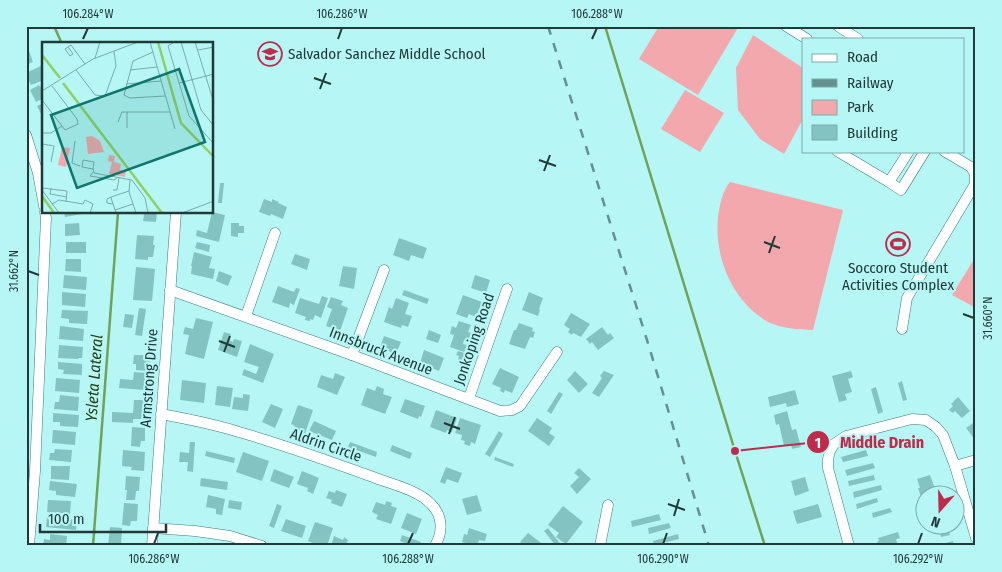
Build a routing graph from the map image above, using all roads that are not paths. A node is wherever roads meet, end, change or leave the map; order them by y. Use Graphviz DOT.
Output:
graph roads {
  1 [pos="786,26"];
  2 [pos="838,26"];
  3 [pos="805,38"];
  4 [pos="856,38"];
  5 [pos="26,135"];
  6 [pos="839,152"];
  7 [pos="907,152"];
  8 [pos="924,152"];
  9 [pos="946,152"];
  10 [pos="889,182"];
  11 [pos="42,195"];
  12 [pos="45,214"];
  13 [pos="176,214"];
  14 [pos="275,233"];
  15 [pos="384,270"];
  16 [pos="507,289"];
  17 [pos="170,290"];
  18 [pos="246,316"];
  19 [pos="902,330"];
  20 [pos="556,352"];
  21 [pos="352,355"];
  22 [pos="469,398"];
  23 [pos="161,414"];
  24 [pos="976,460"];
  25 [pos="955,466"];
  26 [pos="31,471"];
  27 [pos="608,505"];
  28 [pos="153,528"];
  29 [pos="976,538"];
  30 [pos="30,546"];
  31 [pos="152,546"];
  32 [pos="262,546"];
  33 [pos="435,546"];
  34 [pos="600,546"];
  35 [pos="849,546"];
  1 -- 3 [label="street"];
  2 -- 4 [label="street"];
  5 -- 11 [label="street"];
  6 -- 10 [label="street"];
  7 -- 10 [label="street"];
  8 -- 10 [label="street"];
  9 -- 19 [label="street"];
  12 -- 26 [label="street"];
  13 -- 17 [label="street, Armstrong Drive"];
  14 -- 18 [label="street"];
  15 -- 21 [label="street"];
  16 -- 22 [label="street, Jonkoping Road"];
  17 -- 18 [label="street, Innsbruck Avenue"];
  17 -- 23 [label="street, Armstrong Drive"];
  18 -- 21 [label="street, Innsbruck Avenue"];
  20 -- 22 [label="street, Innsbruck Avenue"];
  21 -- 22 [label="street, Innsbruck Avenue"];
  23 -- 28 [label="street, Armstrong Drive"];
  23 -- 33 [label="street, Aldrin Circle"];
  24 -- 25 [label="street"];
  25 -- 29 [label="street"];
  25 -- 35 [label="street"];
  26 -- 30 [label="street"];
  27 -- 34 [label="street"];
  28 -- 31 [label="street, Armstrong Drive"];
  28 -- 32 [label="street"];
}
